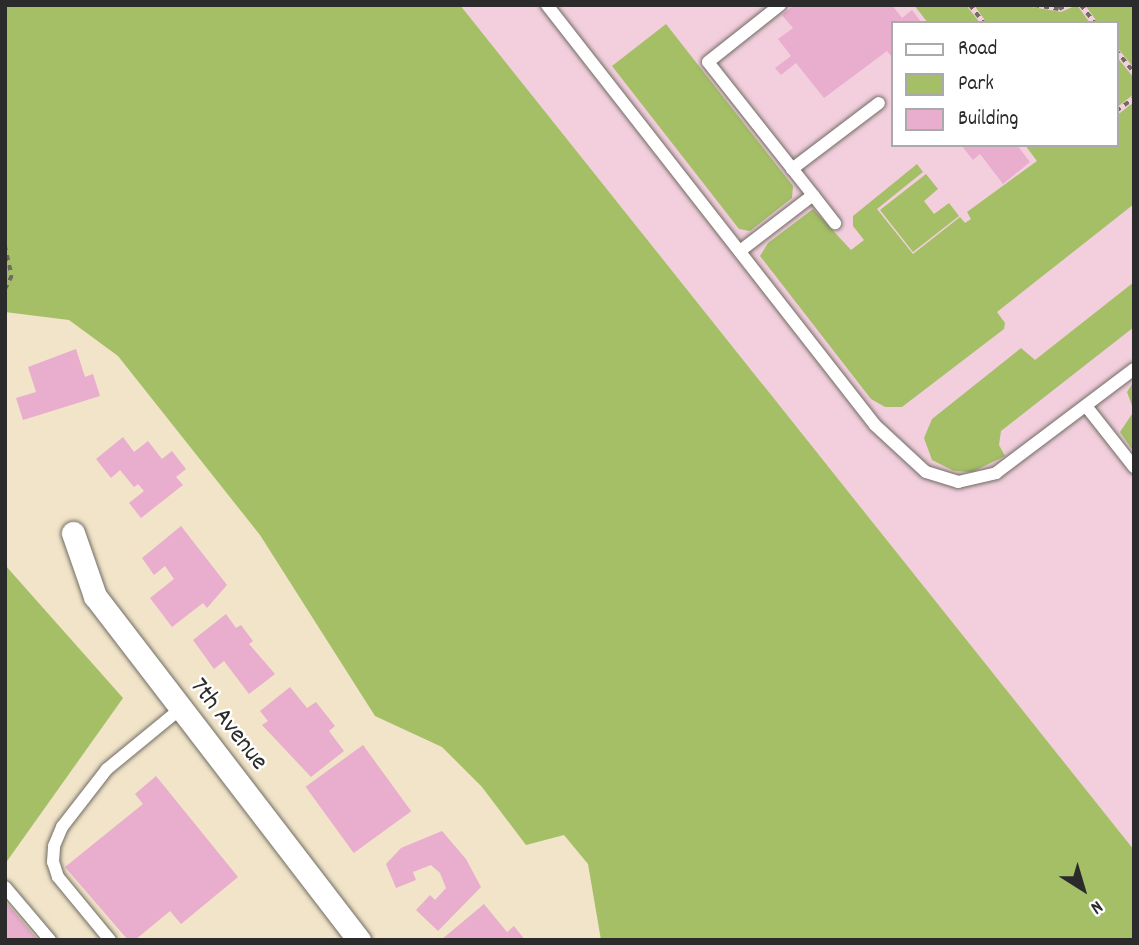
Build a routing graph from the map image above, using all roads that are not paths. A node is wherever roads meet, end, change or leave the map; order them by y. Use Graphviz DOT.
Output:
graph roads {
  1 [pos="547,5"];
  2 [pos="780,5"];
  3 [pos="878,103"];
  4 [pos="792,169"];
  5 [pos="813,195"];
  6 [pos="835,223"];
  7 [pos="740,251"];
  8 [pos="1134,369"];
  9 [pos="1086,406"];
  10 [pos="1134,467"];
  11 [pos="72,533"];
  12 [pos="180,709"];
  13 [pos="5,887"];
  14 [pos="50,940"];
  15 [pos="110,940"];
  16 [pos="359,940"];
  1 -- 7 [label="lane"];
  2 -- 4 [label="lane"];
  3 -- 4 [label="lane"];
  4 -- 5 [label="lane"];
  5 -- 6 [label="lane"];
  5 -- 7 [label="lane"];
  7 -- 9 [label="lane"];
  8 -- 9 [label="lane"];
  9 -- 10 [label="lane"];
  11 -- 12 [label="street, 7th Avenue"];
  12 -- 15 [label="lane"];
  12 -- 16 [label="street, 7th Avenue"];
  13 -- 14 [label="lane"];
}
